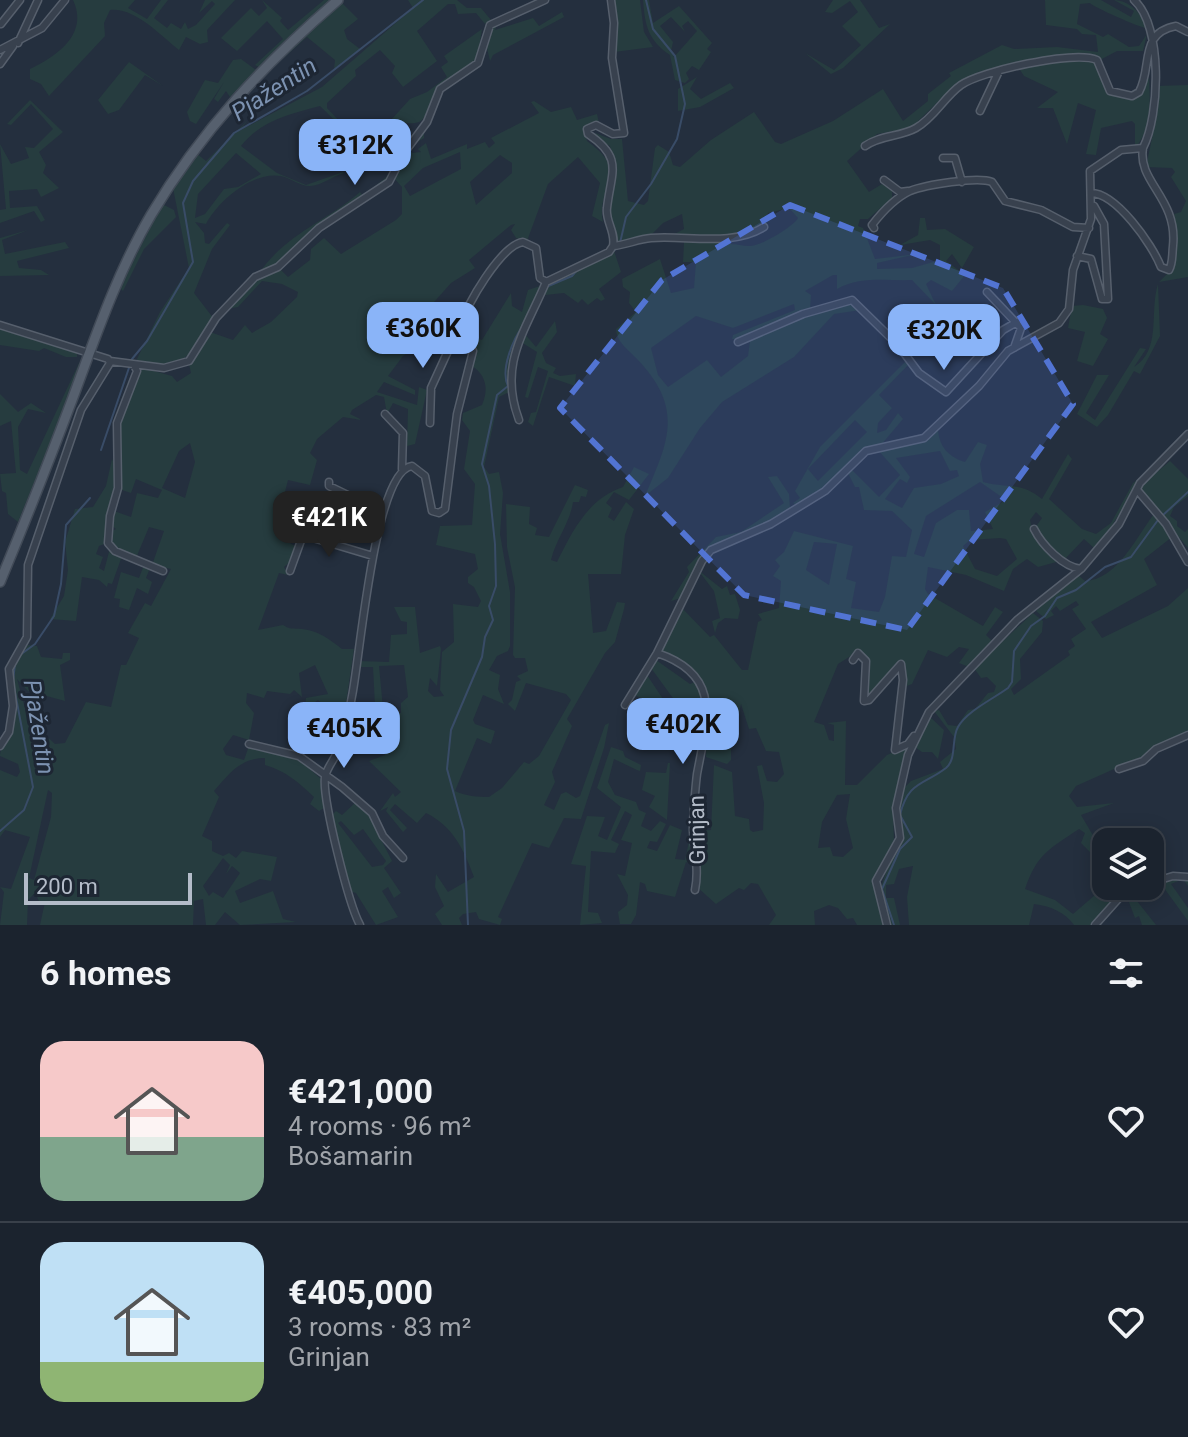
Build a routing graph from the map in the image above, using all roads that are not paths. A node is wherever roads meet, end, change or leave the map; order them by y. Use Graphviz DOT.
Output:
graph roads {
  1 [pos="20,0"];
  2 [pos="31,0"];
  3 [pos="38,0"];
  4 [pos="65,0"];
  5 [pos="338,0"];
  6 [pos="545,0"];
  7 [pos="611,0"];
  8 [pos="1134,0"];
  9 [pos="32,11"];
  10 [pos="1,24"];
  11 [pos="1188,32"];
  12 [pos="1152,38"];
  13 [pos="16,44"];
  14 [pos="0,50"];
  15 [pos="0,64"];
  16 [pos="999,71"];
  17 [pos="980,111"];
  18 [pos="865,146"];
  19 [pos="1143,148"];
  20 [pos="943,158"];
  21 [pos="884,180"];
  22 [pos="962,182"];
  23 [pos="911,190"];
  24 [pos="1091,193"];
  25 [pos="1092,203"];
  26 [pos="764,227"];
  27 [pos="874,228"];
  28 [pos="1089,228"];
  29 [pos="613,246"];
  30 [pos="1077,256"];
  31 [pos="546,282"];
  32 [pos="987,292"];
  33 [pos="1017,322"];
  34 [pos="0,325"];
  35 [pos="459,327"];
  36 [pos="738,342"];
  37 [pos="1014,348"];
  38 [pos="89,353"];
  39 [pos="110,361"];
  40 [pos="131,364"];
  41 [pos="385,414"];
  42 [pos="519,420"];
  43 [pos="430,423"];
  44 [pos="1188,434"];
  45 [pos="402,469"];
  46 [pos="329,482"];
  47 [pos="1138,491"];
  48 [pos="383,512"];
  49 [pos="338,513"];
  50 [pos="1034,529"];
  51 [pos="328,543"];
  52 [pos="373,556"];
  53 [pos="1188,562"];
  54 [pos="1081,569"];
  55 [pos="163,571"];
  56 [pos="290,571"];
  57 [pos="0,582"];
  58 [pos="657,653"];
  59 [pos="853,660"];
  60 [pos="625,705"];
  61 [pos="929,712"];
  62 [pos="1188,735"];
  63 [pos="249,744"];
  64 [pos="0,746"];
  65 [pos="1119,769"];
  66 [pos="325,778"];
  67 [pos="403,858"];
  68 [pos="1188,877"];
  69 [pos="1164,879"];
  70 [pos="695,890"];
  71 [pos="1117,900"];
  72 [pos="360,925"];
  73 [pos="887,925"];
  74 [pos="1095,925"];
  1 -- 10 [label="street"];
  2 -- 9 [label="street"];
  3 -- 9 [label="street"];
  4 -- 13 [label="street"];
  5 -- 38 [label="main road"];
  6 -- 40 [label="street"];
  7 -- 29 [label="street"];
  8 -- 12 [label="street"];
  9 -- 13 [label="street"];
  11 -- 12 [label="street"];
  12 -- 16 [label="street"];
  12 -- 19 [label="street"];
  13 -- 14 [label="street"];
  13 -- 15 [label="street"];
  16 -- 17 [label="street"];
  16 -- 18 [label="street"];
  19 -- 24 [label="street"];
  19 -- 24 [label="street"];
  20 -- 22 [label="street"];
  21 -- 23 [label="street"];
  22 -- 23 [label="street"];
  22 -- 28 [label="street"];
  23 -- 27 [label="street"];
  24 -- 25 [label="street"];
  25 -- 28 [label="street"];
  25 -- 30 [label="street"];
  26 -- 29 [label="street"];
  28 -- 30 [label="street"];
  29 -- 31 [label="street"];
  30 -- 37 [label="street"];
  31 -- 35 [label="street"];
  31 -- 42 [label="street"];
  32 -- 33 [label="street"];
  33 -- 36 [label="street"];
  33 -- 37 [label="street"];
  34 -- 38 [label="street"];
  35 -- 43 [label="street"];
  35 -- 45 [label="street"];
  37 -- 58 [label="street"];
  38 -- 39 [label="street"];
  38 -- 57 [label="main road"];
  39 -- 40 [label="street"];
  39 -- 64 [label="street"];
  40 -- 55 [label="street"];
  41 -- 45 [label="street"];
  44 -- 47 [label="street"];
  45 -- 48 [label="street"];
  46 -- 48 [label="street"];
  47 -- 53 [label="street"];
  47 -- 54 [label="street"];
  48 -- 52 [label="street"];
  49 -- 51 [label="street"];
  50 -- 54 [label="street"];
  51 -- 52 [label="street"];
  51 -- 56 [label="street"];
  52 -- 66 [label="street"];
  54 -- 61 [label="street"];
  58 -- 60 [label="street"];
  58 -- 70 [label="street, Grinjan"];
  59 -- 61 [label="street"];
  61 -- 73 [label="street"];
  62 -- 65 [label="street"];
  63 -- 66 [label="street"];
  66 -- 67 [label="street"];
  66 -- 72 [label="street"];
  68 -- 69 [label="street"];
  71 -- 74 [label="street"];
}
